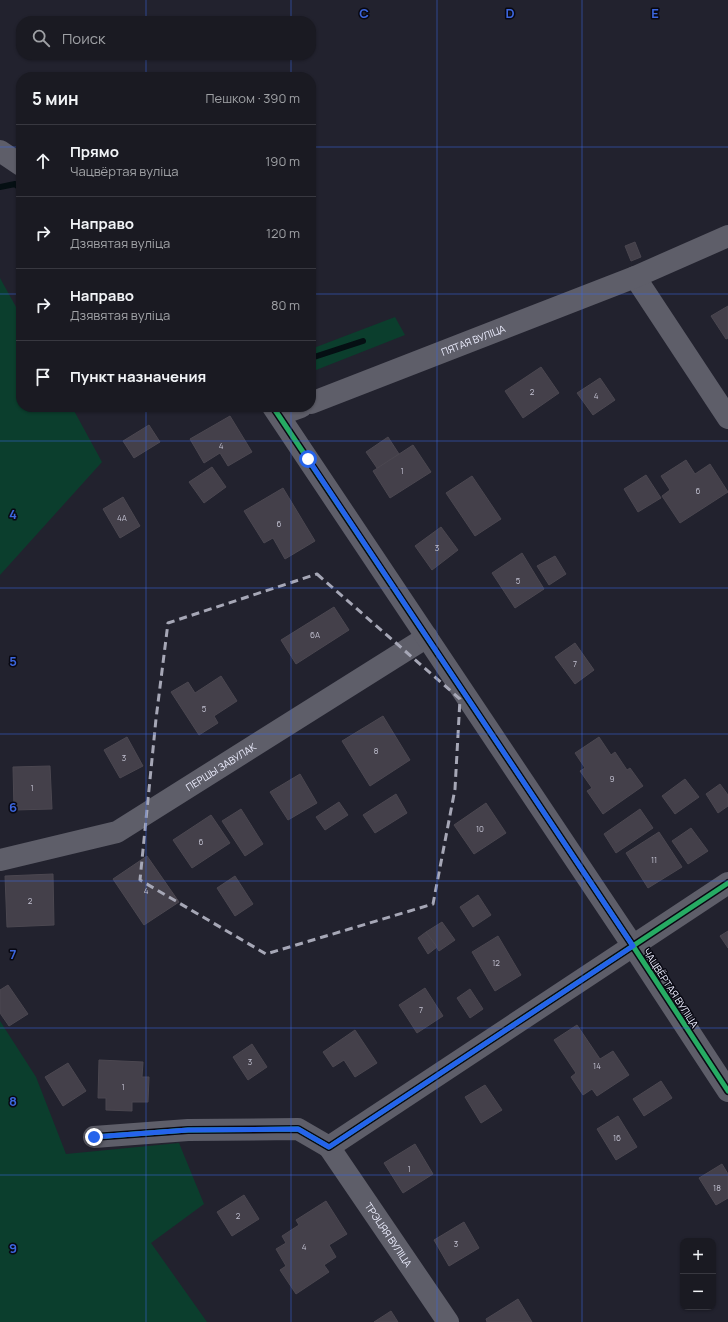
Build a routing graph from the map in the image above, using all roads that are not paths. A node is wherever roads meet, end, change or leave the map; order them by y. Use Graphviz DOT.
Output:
graph roads {
  1 [pos="0,151"];
  2 [pos="16,162"];
  3 [pos="728,236"];
  4 [pos="636,277"];
  5 [pos="316,401"];
  6 [pos="277,412"];
  7 [pos="728,418"];
  8 [pos="427,637"];
  9 [pos="0,860"];
  10 [pos="728,883"];
  11 [pos="633,946"];
  12 [pos="728,1091"];
  13 [pos="94,1137"];
  14 [pos="329,1147"];
  15 [pos="448,1322"];
  1 -- 2 [label="street"];
  3 -- 4 [label="street, ПЯТАЯ ВУЛІЦА"];
  4 -- 5 [label="street, ПЯТАЯ ВУЛІЦА"];
  4 -- 7 [label="street"];
  6 -- 8 [label="street, ЧАЦВЁРТАЯ ВУЛІЦА"];
  8 -- 9 [label="street, ПЕРШЫ ЗАВУЛАК"];
  8 -- 11 [label="street, ЧАЦВЁРТАЯ ВУЛІЦА"];
  10 -- 11 [label="street"];
  11 -- 12 [label="street, ЧАЦВЁРТАЯ ВУЛІЦА"];
  11 -- 14 [label="street"];
  13 -- 14 [label="street"];
  14 -- 15 [label="street, ТРЭЦЯЯ ВУЛІЦА"];
}
